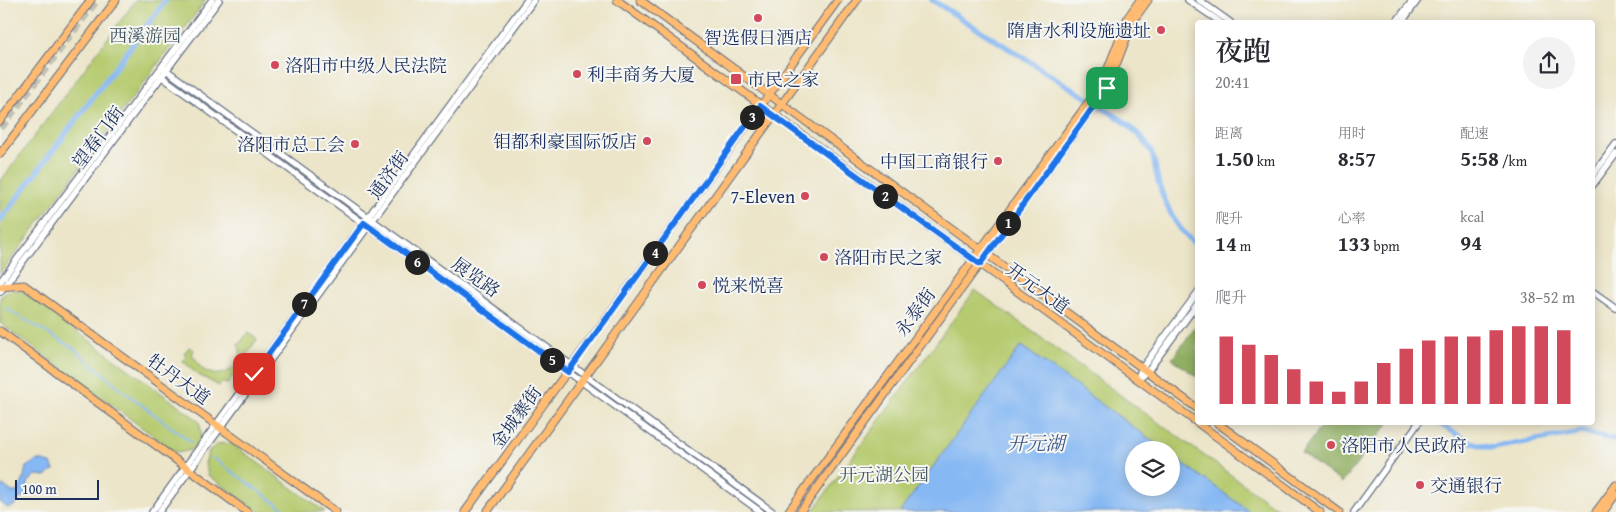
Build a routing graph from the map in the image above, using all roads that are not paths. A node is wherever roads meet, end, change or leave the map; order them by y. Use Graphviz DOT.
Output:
graph roads {
  1 [pos="91,0"];
  2 [pos="116,0"];
  3 [pos="212,0"];
  4 [pos="219,0"];
  5 [pos="527,0"];
  6 [pos="534,0"];
  7 [pos="617,0"];
  8 [pos="640,0"];
  9 [pos="838,0"];
  10 [pos="857,0"];
  11 [pos="1140,0"];
  12 [pos="1148,0"];
  13 [pos="1188,0"];
  14 [pos="1199,0"];
  15 [pos="1413,0"];
  16 [pos="1418,0"];
  17 [pos="1217,20"];
  18 [pos="1227,20"];
  19 [pos="1398,20"];
  20 [pos="1403,20"];
  21 [pos="165,69"];
  22 [pos="160,75"];
  23 [pos="1104,86"];
  24 [pos="769,95"];
  25 [pos="781,104"];
  26 [pos="760,106"];
  27 [pos="773,116"];
  28 [pos="1081,118"];
  29 [pos="0,122"];
  30 [pos="1616,144"];
  31 [pos="0,154"];
  32 [pos="1616,154"];
  33 [pos="1595,172"];
  34 [pos="1595,182"];
  35 [pos="371,218"];
  36 [pos="366,225"];
  37 [pos="979,249"];
  38 [pos="987,254"];
  39 [pos="972,259"];
  40 [pos="980,264"];
  41 [pos="1,287"];
  42 [pos="1595,289"];
  43 [pos="1595,293"];
  44 [pos="1195,296"];
  45 [pos="1616,304"];
  46 [pos="1195,307"];
  47 [pos="1616,308"];
  48 [pos="0,331"];
  49 [pos="570,369"];
  50 [pos="1144,370"];
  51 [pos="584,379"];
  52 [pos="1137,379"];
  53 [pos="1195,407"];
  54 [pos="1195,421"];
  55 [pos="1200,425"];
  56 [pos="1220,425"];
  57 [pos="1415,425"];
  58 [pos="1416,425"];
  59 [pos="219,427"];
  60 [pos="187,468"];
  61 [pos="1616,485"];
  62 [pos="1616,494"];
  63 [pos="152,512"];
  64 [pos="159,512"];
  65 [pos="247,512"];
  66 [pos="336,512"];
  67 [pos="465,512"];
  68 [pos="487,512"];
  69 [pos="760,512"];
  70 [pos="772,512"];
  71 [pos="788,512"];
  72 [pos="800,512"];
  73 [pos="1320,512"];
  74 [pos="1339,512"];
  75 [pos="1349,512"];
  76 [pos="1354,512"];
  77 [pos="1596,512"];
  78 [pos="1603,512"];
  1 -- 29 [label="main road"];
  2 -- 31 [label="main road"];
  3 -- 21 [label="street, 望春门街"];
  4 -- 21 [label="street, 望春门街"];
  5 -- 35 [label="street, 通济街"];
  6 -- 35 [label="street, 通济街"];
  7 -- 26 [label="main road, 开元大道"];
  8 -- 24 [label="main road, 开元大道"];
  9 -- 24 [label="main road, 金城寨街"];
  10 -- 25 [label="main road, 金城寨街"];
  11 -- 23 [label="main road, 永泰街"];
  12 -- 23 [label="main road, 永泰街"];
  13 -- 17 [label="street"];
  14 -- 18 [label="street"];
  15 -- 19 [label="street"];
  16 -- 20 [label="street"];
  21 -- 22 [label="street, 望春门街"];
  21 -- 35 [label="street, 展览路"];
  22 -- 36 [label="street, 展览路"];
  22 -- 41 [label="street, 望春门街"];
  23 -- 28 [label="main road, 永泰街"];
  24 -- 25 [label="main road, 开元大道"];
  24 -- 26 [label="main road, 金城寨街"];
  25 -- 27 [label="main road, 金城寨街"];
  25 -- 37 [label="main road, 开元大道"];
  26 -- 27 [label="main road, 开元大道"];
  26 -- 49 [label="main road, 金城寨街"];
  27 -- 39 [label="main road, 开元大道"];
  27 -- 51 [label="main road, 金城寨街"];
  28 -- 37 [label="main road, 永泰街"];
  28 -- 38 [label="main road, 永泰街"];
  30 -- 33 [label="street"];
  32 -- 34 [label="street"];
  35 -- 36 [label="street, 通济街"];
  35 -- 49 [label="street, 展览路"];
  36 -- 49 [label="street, 展览路"];
  36 -- 59 [label="street, 通济街"];
  37 -- 38 [label="main road, 开元大道"];
  37 -- 39 [label="main road, 永泰街"];
  38 -- 40 [label="main road, 永泰街"];
  38 -- 50 [label="main road, 开元大道"];
  39 -- 40 [label="main road, 开元大道"];
  39 -- 71 [label="main road, 永泰街"];
  40 -- 52 [label="main road, 开元大道"];
  40 -- 72 [label="main road, 永泰街"];
  41 -- 59 [label="main road, 牡丹大道"];
  42 -- 45 [label="street"];
  43 -- 47 [label="street"];
  44 -- 50 [label="street"];
  46 -- 50 [label="street"];
  48 -- 60 [label="main road"];
  49 -- 51 [label="street, 展览路"];
  49 -- 67 [label="main road, 金城寨街"];
  50 -- 52 [label="street"];
  50 -- 53 [label="main road, 开元大道"];
  51 -- 68 [label="main road, 金城寨街"];
  51 -- 69 [label="street, 展览路"];
  51 -- 70 [label="street, 展览路"];
  52 -- 54 [label="main road, 开元大道"];
  55 -- 73 [label="main road, 开元大道"];
  56 -- 74 [label="main road"];
  57 -- 75 [label="street"];
  58 -- 76 [label="street"];
  59 -- 60 [label="street, 通济街"];
  59 -- 66 [label="main road, 牡丹大道"];
  60 -- 63 [label="street, 通济街"];
  60 -- 64 [label="street, 通济街"];
  60 -- 65 [label="main road"];
  61 -- 77 [label="main road"];
  62 -- 78 [label="main road"];
}
